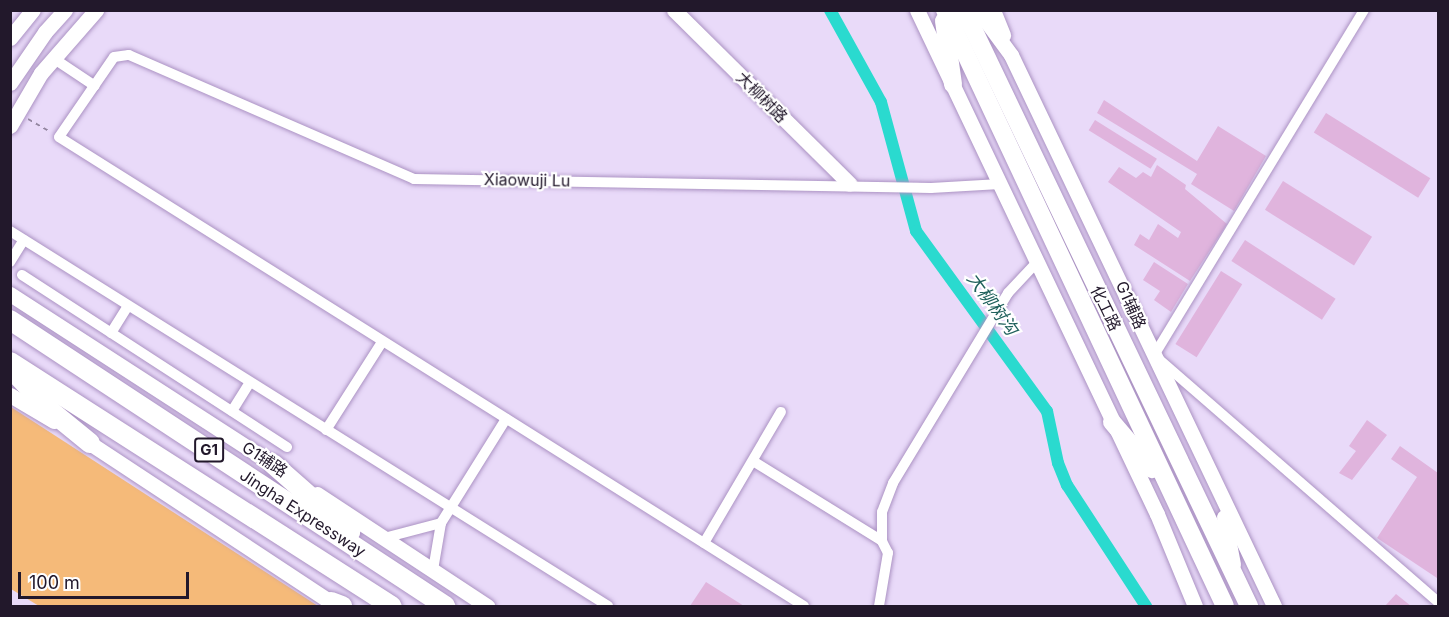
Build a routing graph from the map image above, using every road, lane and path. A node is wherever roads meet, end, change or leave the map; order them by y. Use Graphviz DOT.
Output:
graph roads {
  1 [pos="33,10"];
  2 [pos="65,10"];
  3 [pos="96,10"];
  4 [pos="674,10"];
  5 [pos="917,10"];
  6 [pos="944,10"];
  7 [pos="964,10"];
  8 [pos="978,10"];
  9 [pos="993,10"];
  10 [pos="1364,10"];
  11 [pos="10,38"];
  12 [pos="1011,55"];
  13 [pos="53,58"];
  14 [pos="10,83"];
  15 [pos="953,84"];
  16 [pos="95,86"];
  17 [pos="14,120"];
  18 [pos="60,137"];
  19 [pos="850,184"];
  20 [pos="1000,184"];
  21 [pos="10,231"];
  22 [pos="24,240"];
  23 [pos="10,261"];
  24 [pos="1036,262"];
  25 [pos="22,275"];
  26 [pos="10,294"];
  27 [pos="128,306"];
  28 [pos="10,320"];
  29 [pos="111,333"];
  30 [pos="382,342"];
  31 [pos="1154,355"];
  32 [pos="10,362"];
  33 [pos="10,369"];
  34 [pos="250,381"];
  35 [pos="10,395"];
  36 [pos="232,411"];
  37 [pos="781,412"];
  38 [pos="506,419"];
  39 [pos="1112,422"];
  40 [pos="326,430"];
  41 [pos="90,443"];
  42 [pos="287,447"];
  43 [pos="753,461"];
  44 [pos="273,464"];
  45 [pos="1169,490"];
  46 [pos="1220,493"];
  47 [pos="450,507"];
  48 [pos="441,523"];
  49 [pos="384,538"];
  50 [pos="882,541"];
  51 [pos="704,543"];
  52 [pos="433,570"];
  53 [pos="407,581"];
  54 [pos="1237,581"];
  55 [pos="1438,602"];
  56 [pos="337,605"];
  57 [pos="392,606"];
  58 [pos="445,606"];
  59 [pos="487,606"];
  60 [pos="608,606"];
  61 [pos="804,606"];
  62 [pos="879,606"];
  63 [pos="1195,606"];
  64 [pos="1225,606"];
  65 [pos="1249,606"];
  66 [pos="1274,606"];
  1 -- 11 [label="street"];
  2 -- 14 [label="street"];
  3 -- 13 [label="street"];
  4 -- 19 [label="street, 大柳树路"];
  5 -- 15 [label="street"];
  6 -- 15 [label="main road"];
  6 -- 45 [label="main road, 化工路"];
  7 -- 54 [label="main road, 化工路"];
  8 -- 12 [label="street, G1辅路"];
  9 -- 12 [label="street"];
  10 -- 31 [label="street"];
  12 -- 31 [label="street, G1辅路"];
  13 -- 16 [label="street"];
  13 -- 17 [label="street"];
  15 -- 20 [label="street"];
  16 -- 18 [label="street, Xiaowuji Lu"];
  16 -- 19 [label="street, Xiaowuji Lu"];
  17 -- 18 [label="path"];
  18 -- 30 [label="street"];
  19 -- 20 [label="street, Xiaowuji Lu"];
  20 -- 24 [label="street"];
  21 -- 22 [label="street"];
  22 -- 23 [label="street"];
  22 -- 27 [label="street"];
  24 -- 39 [label="street"];
  24 -- 50 [label="street"];
  25 -- 29 [label="street"];
  26 -- 44 [label="street, G1辅路"];
  27 -- 29 [label="street"];
  27 -- 34 [label="street"];
  28 -- 53 [label="highway, Jingha Expressway / G1"];
  29 -- 36 [label="street"];
  30 -- 38 [label="street"];
  30 -- 40 [label="street"];
  31 -- 46 [label="street, G1辅路"];
  31 -- 55 [label="street"];
  32 -- 57 [label="highway, Jingha Expressway / G1"];
  33 -- 41 [label="highway"];
  34 -- 36 [label="street"];
  34 -- 40 [label="street"];
  35 -- 41 [label="street"];
  36 -- 42 [label="street"];
  37 -- 43 [label="street"];
  38 -- 47 [label="street"];
  38 -- 51 [label="street"];
  39 -- 45 [label="main road"];
  39 -- 63 [label="street"];
  40 -- 47 [label="street"];
  41 -- 56 [label="street"];
  43 -- 50 [label="street"];
  43 -- 51 [label="street"];
  44 -- 49 [label="street, G1辅路"];
  44 -- 53 [label="highway"];
  45 -- 64 [label="main road, 化工路"];
  46 -- 54 [label="street"];
  46 -- 66 [label="street, G1辅路"];
  47 -- 48 [label="street"];
  47 -- 60 [label="street"];
  48 -- 49 [label="street"];
  48 -- 52 [label="street"];
  49 -- 52 [label="street, G1辅路"];
  50 -- 62 [label="street"];
  51 -- 61 [label="street"];
  52 -- 59 [label="street, G1辅路"];
  53 -- 58 [label="highway, Jingha Expressway / G1"];
  54 -- 65 [label="main road, 化工路"];
}
